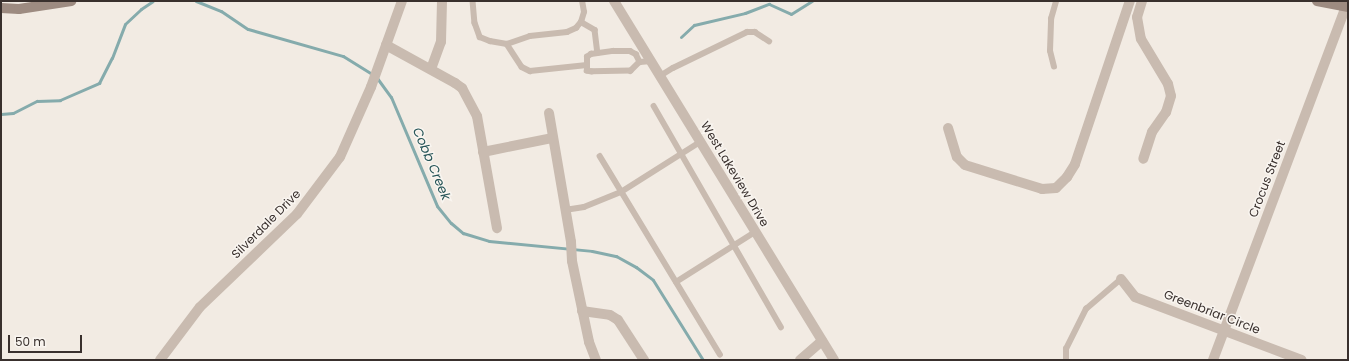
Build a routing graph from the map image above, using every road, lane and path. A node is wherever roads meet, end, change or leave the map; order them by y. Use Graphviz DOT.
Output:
graph roads {
  1 [pos="71,1"];
  2 [pos="402,1"];
  3 [pos="442,1"];
  4 [pos="473,1"];
  5 [pos="582,1"];
  6 [pos="614,1"];
  7 [pos="1056,1"];
  8 [pos="1130,1"];
  9 [pos="1142,1"];
  10 [pos="1317,1"];
  11 [pos="2,6"];
  12 [pos="1347,7"];
  13 [pos="581,22"];
  14 [pos="769,41"];
  15 [pos="507,44"];
  16 [pos="386,45"];
  17 [pos="598,53"];
  18 [pos="651,61"];
  19 [pos="640,62"];
  20 [pos="587,65"];
  21 [pos="1054,67"];
  22 [pos="431,69"];
  23 [pos="660,76"];
  24 [pos="654,106"];
  25 [pos="549,112"];
  26 [pos="948,128"];
  27 [pos="552,138"];
  28 [pos="700,142"];
  29 [pos="483,152"];
  30 [pos="682,154"];
  31 [pos="600,156"];
  32 [pos="1143,159"];
  33 [pos="621,192"];
  34 [pos="565,210"];
  35 [pos="497,228"];
  36 [pos="754,232"];
  37 [pos="734,245"];
  38 [pos="1122,279"];
  39 [pos="676,282"];
  40 [pos="582,312"];
  41 [pos="781,327"];
  42 [pos="1224,330"];
  43 [pos="822,341"];
  44 [pos="720,354"];
  45 [pos="160,360"];
  46 [pos="596,360"];
  47 [pos="644,360"];
  48 [pos="800,360"];
  49 [pos="834,360"];
  50 [pos="1066,360"];
  51 [pos="1213,360"];
  52 [pos="1302,360"];
  1 -- 11 [label="main road"];
  2 -- 16 [label="street, Silverdale Drive"];
  3 -- 22 [label="street"];
  4 -- 15 [label="lane"];
  5 -- 13 [label="lane"];
  6 -- 18 [label="street, West Lakeview Drive"];
  7 -- 21 [label="lane"];
  8 -- 26 [label="street"];
  9 -- 32 [label="street"];
  10 -- 12 [label="main road"];
  12 -- 42 [label="street, Crocus Street"];
  13 -- 15 [label="lane"];
  13 -- 17 [label="lane"];
  14 -- 23 [label="lane"];
  15 -- 20 [label="lane"];
  16 -- 22 [label="street"];
  16 -- 45 [label="street, Silverdale Drive"];
  17 -- 19 [label="lane"];
  17 -- 20 [label="lane"];
  18 -- 19 [label="lane"];
  18 -- 23 [label="street, West Lakeview Drive"];
  19 -- 20 [label="lane"];
  22 -- 29 [label="street"];
  23 -- 28 [label="street, West Lakeview Drive"];
  24 -- 30 [label="lane"];
  25 -- 27 [label="street"];
  27 -- 29 [label="street"];
  27 -- 34 [label="street"];
  28 -- 30 [label="lane"];
  28 -- 36 [label="street, West Lakeview Drive"];
  29 -- 35 [label="street"];
  30 -- 33 [label="lane"];
  30 -- 37 [label="lane"];
  31 -- 33 [label="lane"];
  33 -- 34 [label="lane"];
  33 -- 39 [label="lane"];
  34 -- 40 [label="street"];
  36 -- 37 [label="lane"];
  36 -- 43 [label="street, West Lakeview Drive"];
  37 -- 39 [label="lane"];
  37 -- 41 [label="lane"];
  38 -- 42 [label="street, Greenbriar Circle"];
  38 -- 50 [label="lane"];
  39 -- 44 [label="lane"];
  40 -- 46 [label="street"];
  40 -- 47 [label="street"];
  42 -- 51 [label="street, Crocus Street"];
  42 -- 52 [label="street, Greenbriar Circle"];
  43 -- 48 [label="street"];
  43 -- 49 [label="street, West Lakeview Drive"];
}
